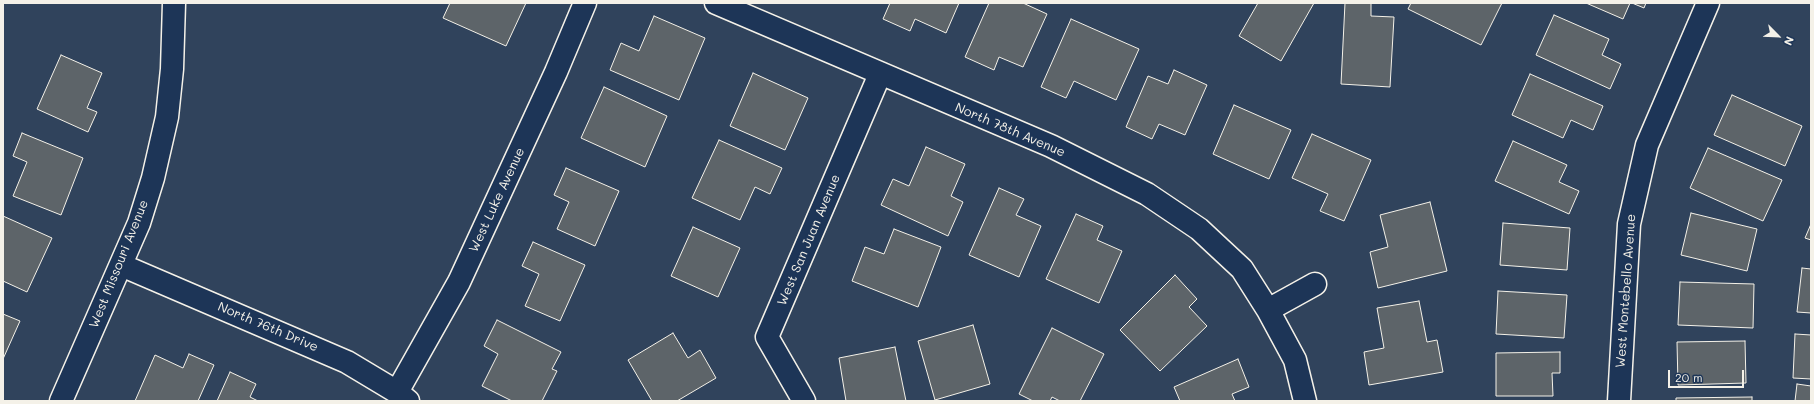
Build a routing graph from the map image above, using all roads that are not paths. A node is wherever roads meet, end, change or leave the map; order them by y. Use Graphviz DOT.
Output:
graph roads {
  1 [pos="174,3"];
  2 [pos="585,3"];
  3 [pos="716,3"];
  4 [pos="1708,3"];
  5 [pos="880,74"];
  6 [pos="121,265"];
  7 [pos="1315,284"];
  8 [pos="1268,310"];
  9 [pos="402,397"];
  10 [pos="62,401"];
  11 [pos="804,401"];
  12 [pos="1305,401"];
  13 [pos="1618,401"];
  1 -- 6 [label="street, West Missouri Avenue"];
  2 -- 9 [label="street, West Luke Avenue"];
  3 -- 5 [label="street, North 78th Avenue"];
  4 -- 13 [label="street, West Montebello Avenue"];
  5 -- 8 [label="street, North 78th Avenue"];
  5 -- 11 [label="street, West San Juan Avenue"];
  6 -- 9 [label="street, North 76th Drive"];
  6 -- 10 [label="street, West Missouri Avenue"];
  7 -- 8 [label="street"];
  8 -- 12 [label="street, North 78th Avenue"];
}
